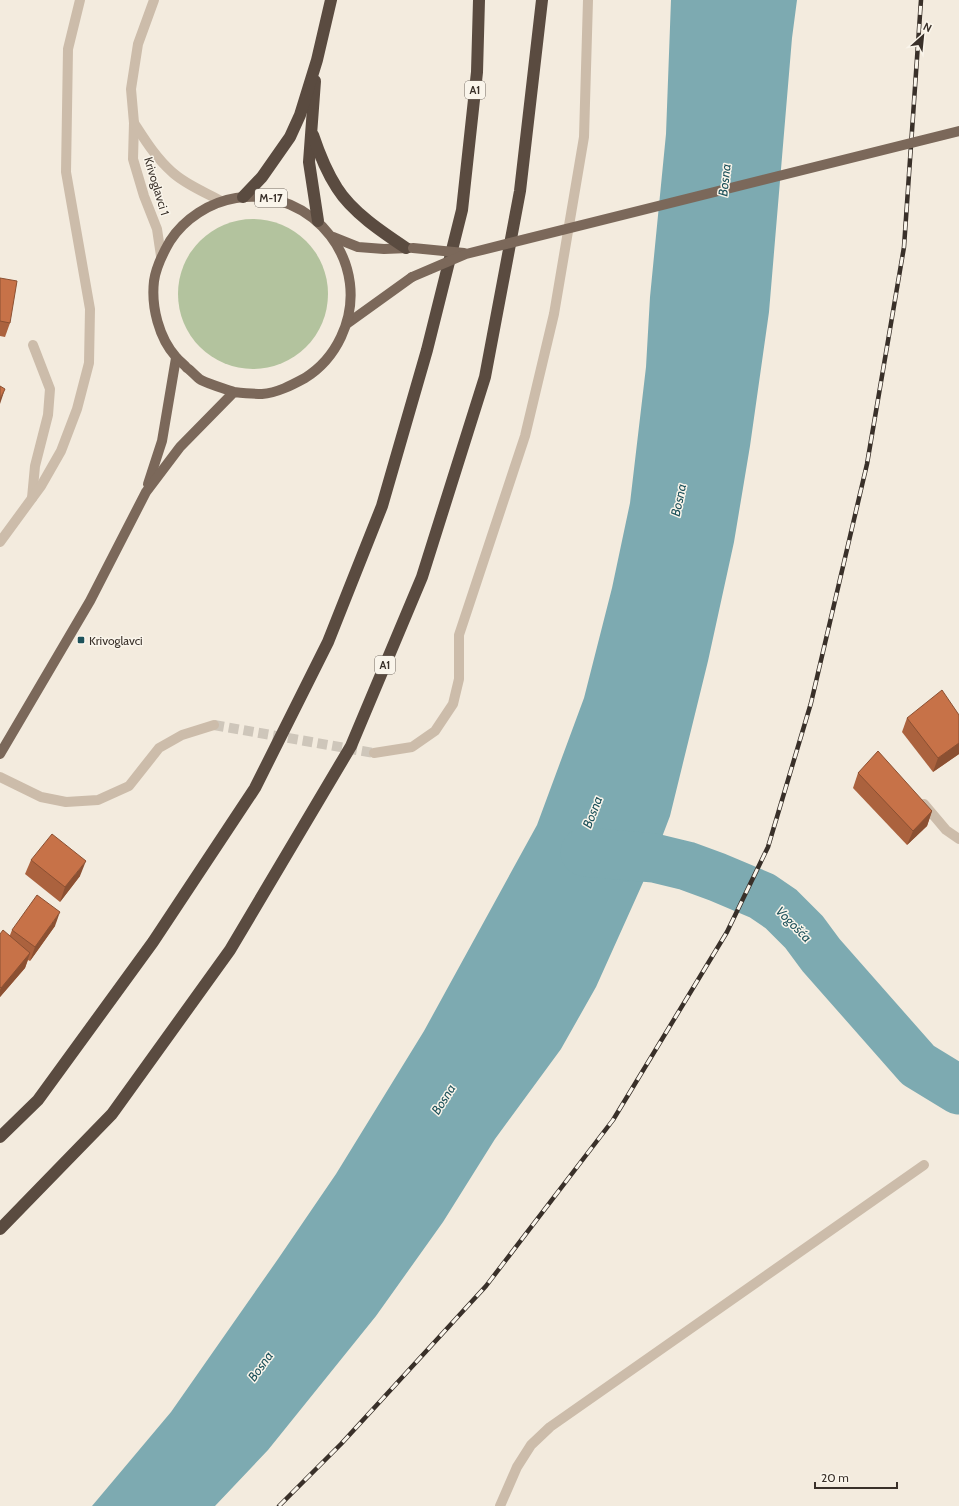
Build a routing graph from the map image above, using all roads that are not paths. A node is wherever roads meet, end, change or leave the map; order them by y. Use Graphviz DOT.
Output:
graph roads {
  1 [pos="80,0"];
  2 [pos="154,0"];
  3 [pos="331,0"];
  4 [pos="479,0"];
  5 [pos="542,0"];
  6 [pos="588,0"];
  7 [pos="317,60"];
  8 [pos="134,123"];
  9 [pos="312,131"];
  10 [pos="959,131"];
  11 [pos="243,197"];
  12 [pos="221,201"];
  13 [pos="318,221"];
  14 [pos="332,237"];
  15 [pos="409,248"];
  16 [pos="466,254"];
  17 [pos="161,256"];
  18 [pos="348,324"];
  19 [pos="33,345"];
  20 [pos="176,358"];
  21 [pos="234,392"];
  22 [pos="146,492"];
  23 [pos="32,498"];
  24 [pos="0,542"];
  25 [pos="214,725"];
  26 [pos="374,753"];
  27 [pos="0,754"];
  28 [pos="0,777"];
  29 [pos="916,795"];
  30 [pos="959,839"];
  31 [pos="0,1137"];
  32 [pos="924,1165"];
  33 [pos="0,1229"];
  34 [pos="500,1506"];
  1 -- 23 [label="street"];
  2 -- 8 [label="street, Krivoglavci 1"];
  3 -- 7 [label="highway"];
  4 -- 31 [label="highway, A1"];
  5 -- 33 [label="highway, A1"];
  6 -- 26 [label="street"];
  7 -- 9 [label="highway"];
  7 -- 11 [label="highway"];
  8 -- 12 [label="street, Krivoglavci 1"];
  8 -- 17 [label="street, Krivoglavci 1"];
  9 -- 13 [label="highway"];
  9 -- 15 [label="highway"];
  10 -- 16 [label="main road, M-17, bridge"];
  11 -- 12 [label="main road, M-17"];
  11 -- 13 [label="main road, M-17"];
  12 -- 17 [label="main road, M-17"];
  13 -- 14 [label="main road, M-17"];
  14 -- 15 [label="main road, M-17"];
  14 -- 18 [label="main road, M-17"];
  15 -- 16 [label="main road, M-17, bridge"];
  16 -- 18 [label="main road, M-17, bridge"];
  17 -- 20 [label="main road, M-17"];
  18 -- 21 [label="main road, M-17"];
  19 -- 23 [label="street"];
  20 -- 21 [label="main road, M-17"];
  20 -- 22 [label="main road"];
  21 -- 22 [label="main road"];
  22 -- 27 [label="main road"];
  23 -- 24 [label="street"];
  25 -- 28 [label="street"];
  29 -- 30 [label="street"];
  32 -- 34 [label="street"];
}
